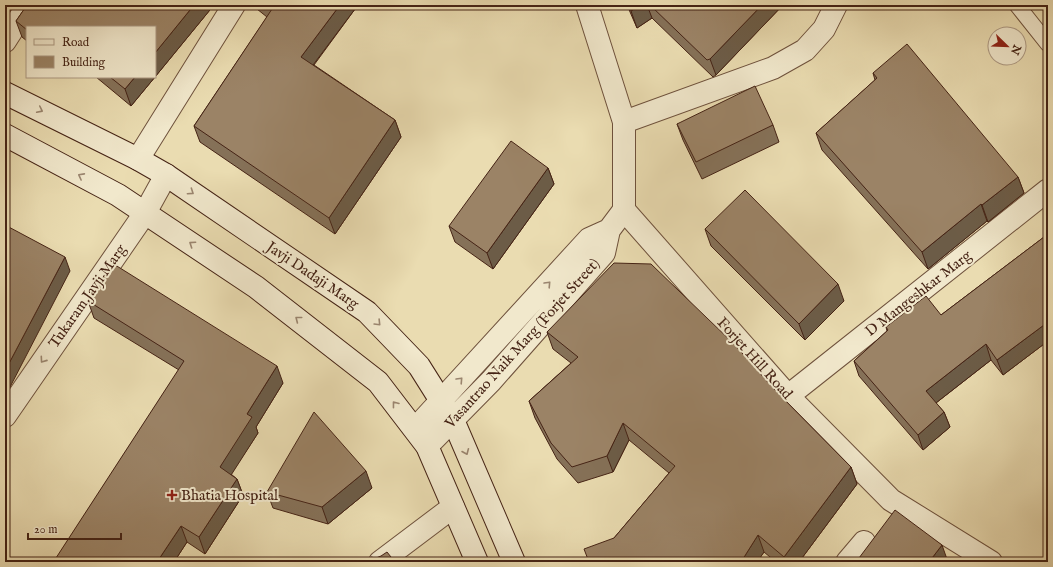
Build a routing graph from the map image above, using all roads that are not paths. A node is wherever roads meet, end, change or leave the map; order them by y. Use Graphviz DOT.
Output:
graph roads {
  1 [pos="28,5"];
  2 [pos="234,5"];
  3 [pos="587,5"];
  4 [pos="836,5"];
  5 [pos="1017,5"];
  6 [pos="5,41"];
  7 [pos="1048,44"];
  8 [pos="5,93"];
  9 [pos="624,122"];
  10 [pos="5,135"];
  11 [pos="138,159"];
  12 [pos="166,175"];
  13 [pos="1048,190"];
  14 [pos="624,210"];
  15 [pos="145,213"];
  16 [pos="574,272"];
  17 [pos="788,396"];
  18 [pos="440,401"];
  19 [pos="5,416"];
  20 [pos="453,420"];
  21 [pos="415,429"];
  22 [pos="427,446"];
  23 [pos="453,507"];
  24 [pos="864,542"];
  25 [pos="380,562"];
  26 [pos="477,562"];
  27 [pos="514,562"];
  28 [pos="847,562"];
  29 [pos="990,562"];
  1 -- 6 [label="street"];
  2 -- 11 [label="street"];
  3 -- 9 [label="street"];
  4 -- 9 [label="street"];
  5 -- 7 [label="lane"];
  8 -- 11 [label="street, Javji Dadaji Marg, one-way"];
  9 -- 14 [label="street"];
  15 -- 10 [label="street, one-way"];
  11 -- 12 [label="street, Javji Dadaji Marg"];
  12 -- 15 [label="street, Tukaram Javji Marg"];
  12 -- 18 [label="street, Javji Dadaji Marg, one-way"];
  13 -- 17 [label="street, D Mangeshkar Marg"];
  14 -- 16 [label="street, Vasantrao Naik Marg (Forjet Street)"];
  14 -- 17 [label="street, Forjet Hill Road"];
  15 -- 19 [label="street, Tukaram Javji Marg, one-way"];
  21 -- 15 [label="street, one-way"];
  18 -- 16 [label="street, one-way"];
  16 -- 20 [label="street, Vasantrao Naik Marg (Forjet Street)"];
  17 -- 29 [label="street, Forjet Hill Road"];
  18 -- 20 [label="street, Javji Dadaji Marg"];
  18 -- 21 [label="street"];
  20 -- 22 [label="street, Vasantrao Naik Marg (Forjet Street)"];
  20 -- 27 [label="street, Javji Dadaji Marg, one-way"];
  21 -- 22 [label="street"];
  22 -- 23 [label="street"];
  23 -- 25 [label="street"];
  23 -- 26 [label="street"];
  24 -- 28 [label="street"];
}
